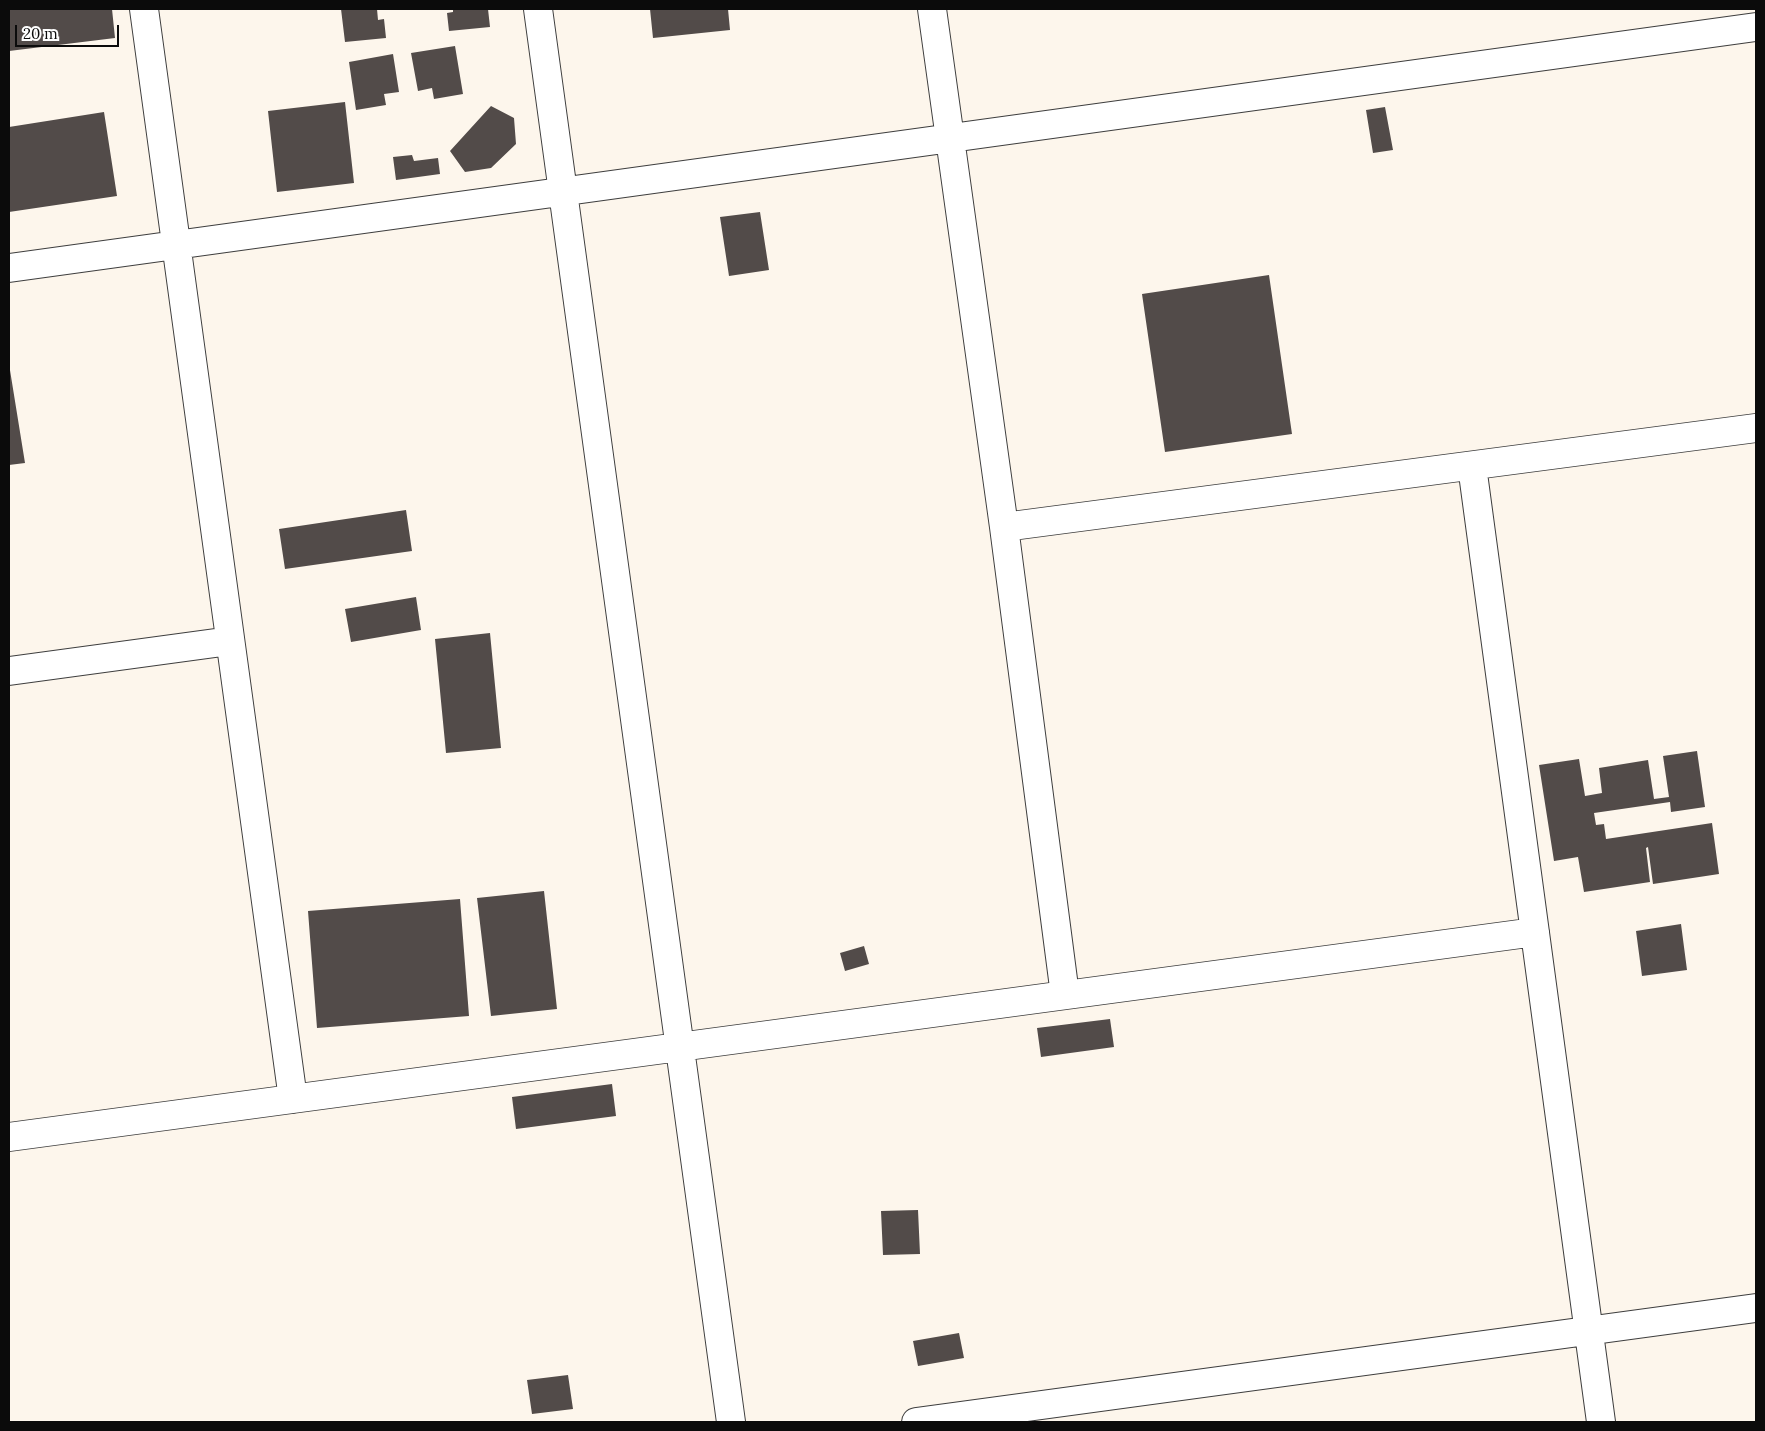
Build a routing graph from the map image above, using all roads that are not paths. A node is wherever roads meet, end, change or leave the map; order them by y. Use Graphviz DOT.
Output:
graph roads {
  1 [pos="144,9"];
  2 [pos="538,9"];
  3 [pos="932,9"];
  4 [pos="1756,27"];
  5 [pos="949,138"];
  6 [pos="563,192"];
  7 [pos="176,245"];
  8 [pos="9,268"];
  9 [pos="1756,428"];
  10 [pos="1472,466"];
  11 [pos="1004,527"];
  12 [pos="230,641"];
  13 [pos="9,671"];
  14 [pos="1535,932"];
  15 [pos="1065,995"];
  16 [pos="680,1047"];
  17 [pos="293,1099"];
  18 [pos="9,1137"];
  19 [pos="1756,1308"];
  20 [pos="1588,1331"];
  21 [pos="731,1422"];
  22 [pos="916,1422"];
  23 [pos="1601,1422"];
  1 -- 7 [label="street"];
  2 -- 6 [label="street"];
  3 -- 5 [label="street"];
  4 -- 5 [label="street"];
  5 -- 6 [label="street"];
  5 -- 11 [label="street"];
  6 -- 7 [label="street"];
  6 -- 16 [label="street"];
  7 -- 8 [label="street"];
  7 -- 12 [label="street"];
  9 -- 10 [label="street"];
  10 -- 11 [label="street"];
  10 -- 14 [label="street"];
  11 -- 15 [label="street"];
  12 -- 13 [label="street"];
  12 -- 17 [label="street"];
  14 -- 15 [label="street"];
  14 -- 20 [label="street"];
  15 -- 16 [label="street"];
  16 -- 17 [label="street"];
  16 -- 21 [label="street"];
  17 -- 18 [label="street"];
  19 -- 20 [label="street"];
  20 -- 22 [label="street"];
  20 -- 23 [label="street"];
}
